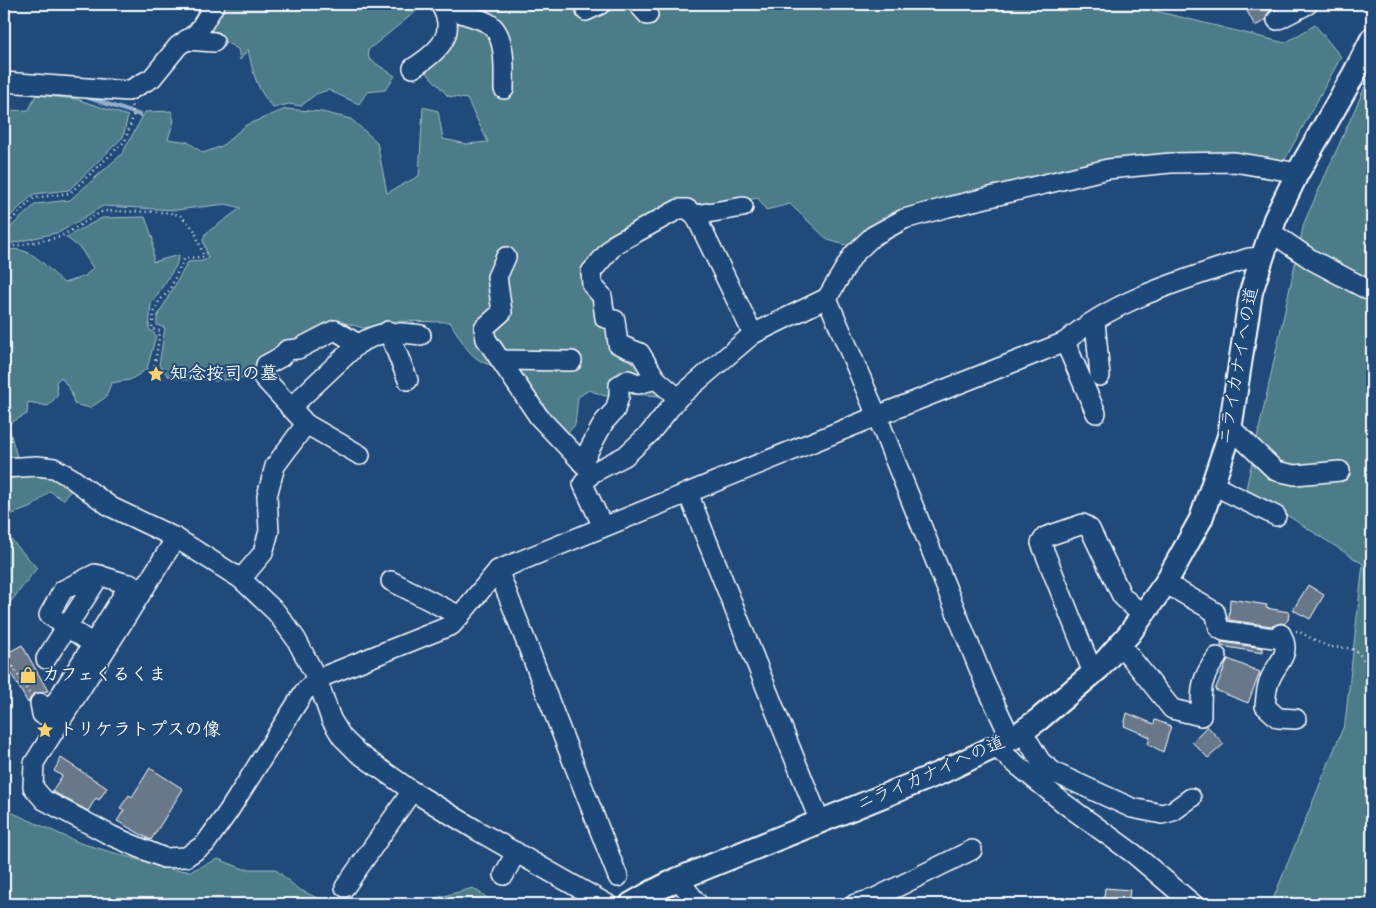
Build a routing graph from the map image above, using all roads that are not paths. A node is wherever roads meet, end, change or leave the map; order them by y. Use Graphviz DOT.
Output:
graph roads {
  1 [pos="215,4"];
  2 [pos="441,4"];
  3 [pos="1308,4"];
  4 [pos="1277,20"];
  5 [pos="1372,39"];
  6 [pos="186,40"];
  7 [pos="214,42"];
  8 [pos="413,68"];
  9 [pos="4,82"];
  10 [pos="504,89"];
  11 [pos="1297,174"];
  12 [pos="743,207"];
  13 [pos="695,215"];
  14 [pos="1271,232"];
  15 [pos="506,257"];
  16 [pos="1262,257"];
  17 [pos="1372,292"];
  18 [pos="826,298"];
  19 [pos="1095,321"];
  20 [pos="388,331"];
  21 [pos="753,334"];
  22 [pos="421,335"];
  23 [pos="1065,342"];
  24 [pos="358,344"];
  25 [pos="502,360"];
  26 [pos="572,361"];
  27 [pos="1100,376"];
  28 [pos="656,379"];
  29 [pos="408,380"];
  30 [pos="678,398"];
  31 [pos="290,408"];
  32 [pos="1096,412"];
  33 [pos="877,416"];
  34 [pos="306,424"];
  35 [pos="1230,427"];
  36 [pos="360,455"];
  37 [pos="4,468"];
  38 [pos="587,468"];
  39 [pos="1340,471"];
  40 [pos="1213,485"];
  41 [pos="688,493"];
  42 [pos="1276,516"];
  43 [pos="603,527"];
  44 [pos="176,538"];
  45 [pos="498,570"];
  46 [pos="241,579"];
  47 [pos="391,581"];
  48 [pos="1165,584"];
  49 [pos="137,586"];
  50 [pos="460,616"];
  51 [pos="1143,616"];
  52 [pos="67,627"];
  53 [pos="93,644"];
  54 [pos="1120,644"];
  55 [pos="1217,657"];
  56 [pos="46,659"];
  57 [pos="1093,674"];
  58 [pos="317,679"];
  59 [pos="40,703"];
  60 [pos="1296,718"];
  61 [pos="1010,739"];
  62 [pos="412,791"];
  63 [pos="1191,798"];
  64 [pos="820,822"];
  65 [pos="972,850"];
  66 [pos="516,852"];
  67 [pos="504,875"];
  68 [pos="618,877"];
  69 [pos="678,879"];
  70 [pos="345,887"];
  71 [pos="607,904"];
  72 [pos="631,904"];
  73 [pos="698,904"];
  74 [pos="854,904"];
  75 [pos="1192,904"];
  1 -- 6 [label="street"];
  2 -- 8 [label="street"];
  2 -- 10 [label="street"];
  3 -- 4 [label="street"];
  5 -- 11 [label="main road, ニライカナイへの道"];
  6 -- 7 [label="street"];
  6 -- 9 [label="street"];
  11 -- 14 [label="main road, ニライカナイへの道"];
  11 -- 18 [label="street"];
  12 -- 13 [label="street"];
  13 -- 21 [label="street"];
  13 -- 28 [label="street"];
  14 -- 16 [label="main road, ニライカナイへの道"];
  14 -- 17 [label="street"];
  15 -- 25 [label="street"];
  16 -- 19 [label="street"];
  16 -- 35 [label="main road, ニライカナイへの道"];
  18 -- 21 [label="street"];
  18 -- 33 [label="street"];
  19 -- 23 [label="street"];
  19 -- 27 [label="street"];
  20 -- 22 [label="street"];
  20 -- 24 [label="street"];
  20 -- 29 [label="street"];
  21 -- 30 [label="street"];
  23 -- 32 [label="street"];
  23 -- 33 [label="street"];
  24 -- 31 [label="street"];
  24 -- 31 [label="street"];
  25 -- 26 [label="street"];
  25 -- 38 [label="street"];
  28 -- 30 [label="street"];
  28 -- 38 [label="street"];
  30 -- 38 [label="street"];
  31 -- 34 [label="street"];
  33 -- 41 [label="street"];
  33 -- 61 [label="street"];
  34 -- 36 [label="street"];
  34 -- 46 [label="street"];
  35 -- 39 [label="street"];
  35 -- 40 [label="main road, ニライカナイへの道"];
  37 -- 44 [label="street"];
  38 -- 43 [label="street"];
  40 -- 42 [label="street"];
  40 -- 48 [label="main road, ニライカナイへの道"];
  41 -- 43 [label="street"];
  41 -- 64 [label="street"];
  43 -- 45 [label="street"];
  44 -- 46 [label="street"];
  44 -- 49 [label="street"];
  45 -- 50 [label="street"];
  45 -- 68 [label="street"];
  46 -- 58 [label="street"];
  47 -- 50 [label="street"];
  48 -- 51 [label="main road, ニライカナイへの道"];
  48 -- 60 [label="street"];
  49 -- 52 [label="street"];
  49 -- 53 [label="street"];
  49 -- 58 [label="street"];
  50 -- 58 [label="street"];
  51 -- 54 [label="main road, ニライカナイへの道"];
  51 -- 57 [label="street"];
  52 -- 53 [label="street"];
  52 -- 56 [label="street"];
  53 -- 59 [label="street"];
  54 -- 55 [label="street"];
  54 -- 57 [label="main road, ニライカナイへの道"];
  57 -- 61 [label="main road, ニライカナイへの道"];
  58 -- 62 [label="street"];
  61 -- 63 [label="street"];
  61 -- 64 [label="main road, ニライカナイへの道"];
  61 -- 75 [label="street"];
  62 -- 66 [label="street"];
  62 -- 70 [label="street"];
  64 -- 69 [label="main road, ニライカナイへの道"];
  65 -- 74 [label="street"];
  66 -- 67 [label="street"];
  66 -- 71 [label="street"];
  69 -- 72 [label="main road, ニライカナイへの道"];
  69 -- 73 [label="street"];
}
